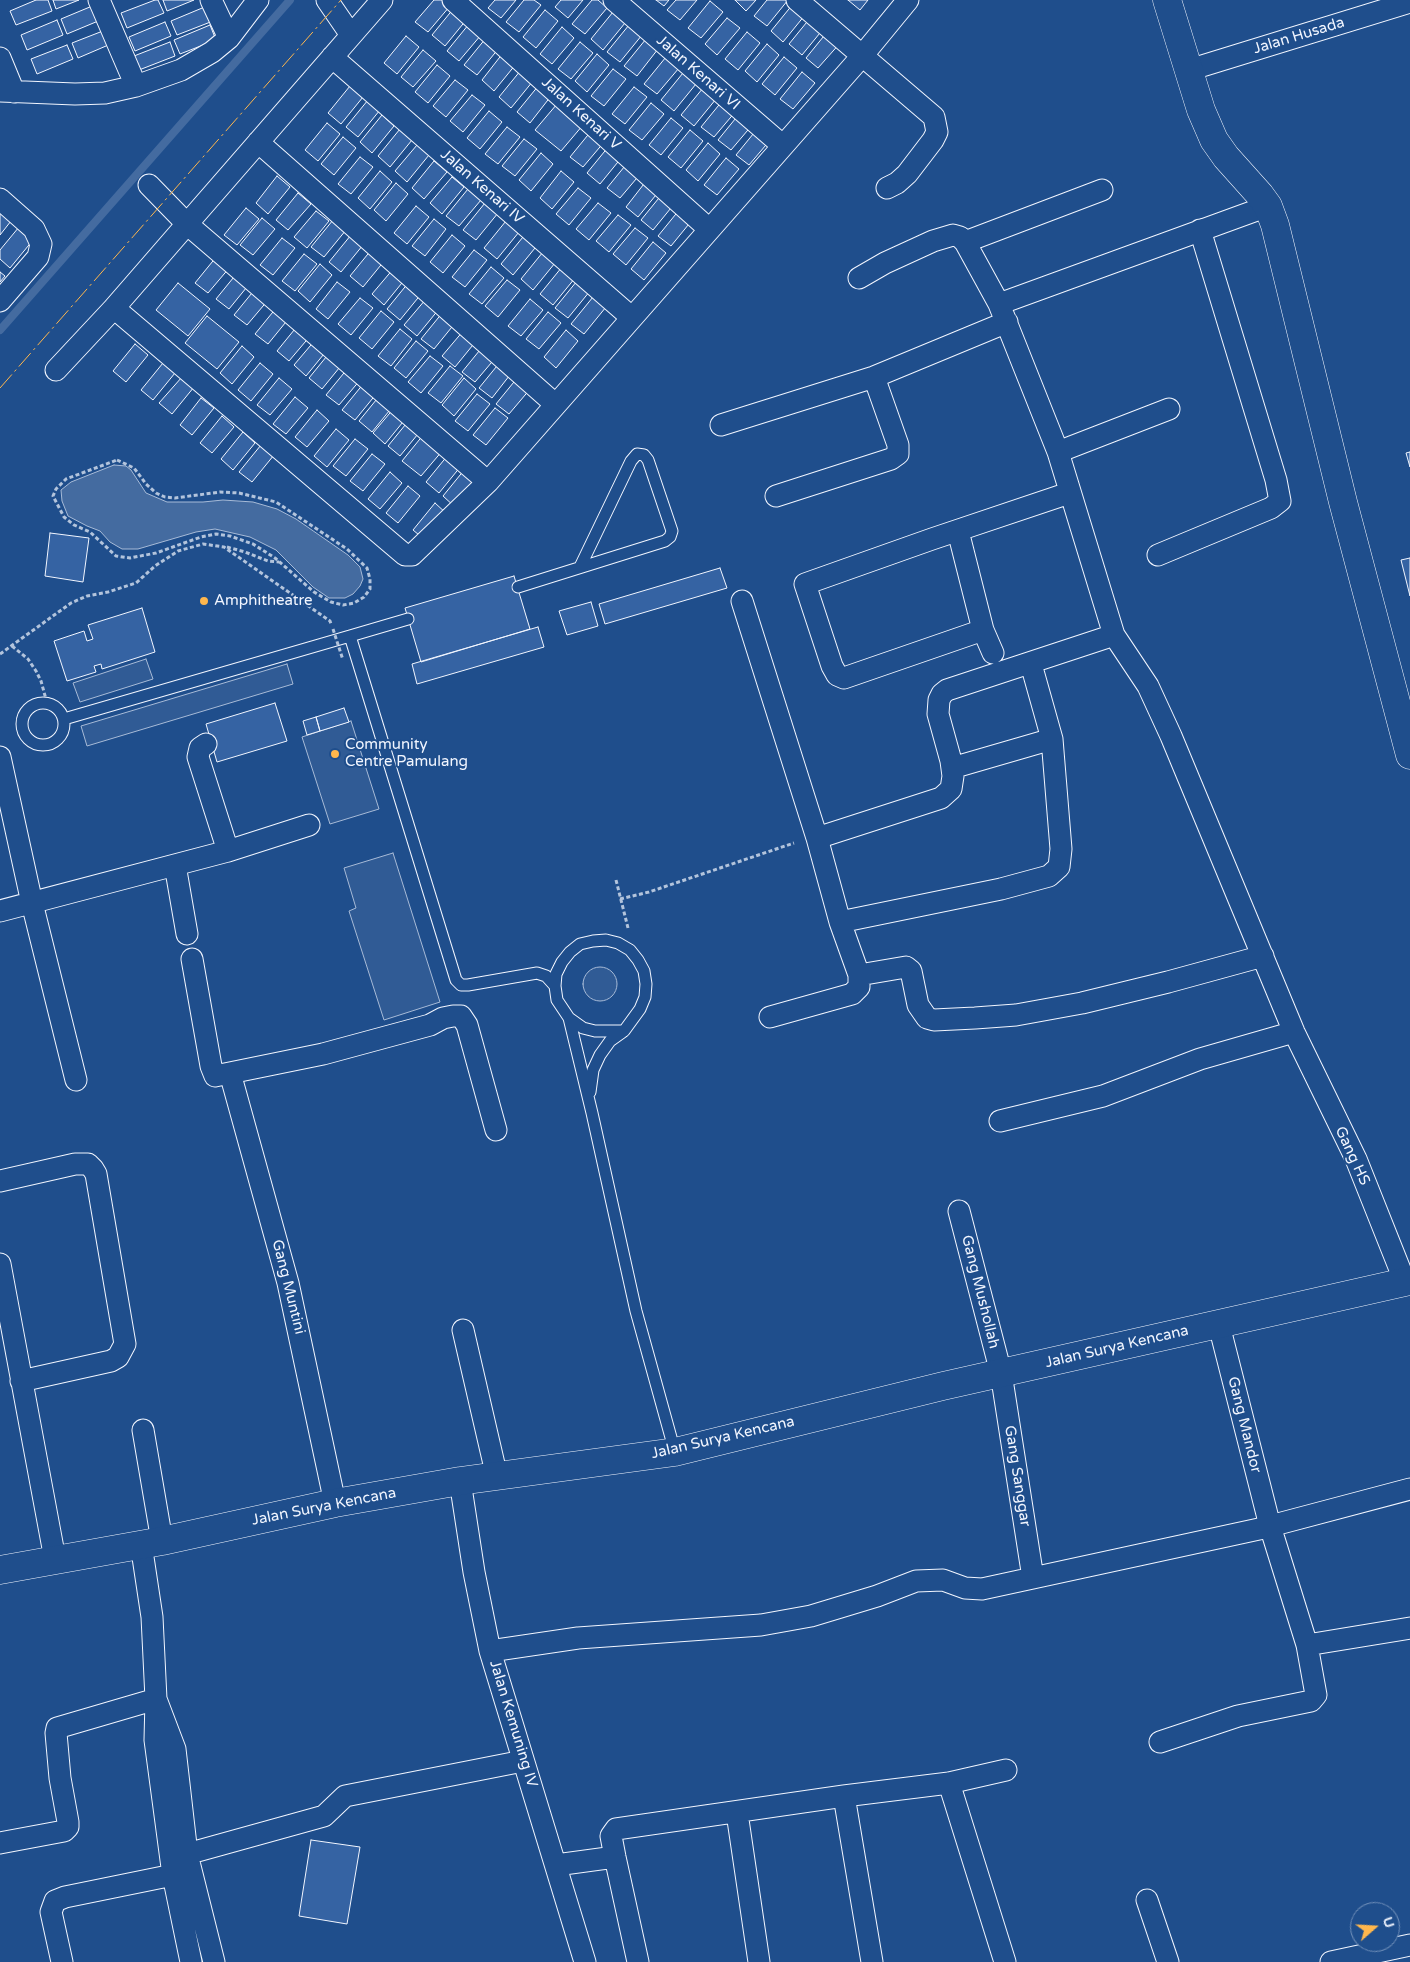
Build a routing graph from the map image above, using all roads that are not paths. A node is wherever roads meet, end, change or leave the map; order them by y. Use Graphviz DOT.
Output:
graph roads {
  1 [pos="99,0"];
  2 [pos="211,0"];
  3 [pos="258,0"];
  4 [pos="327,0"];
  5 [pos="382,0"];
  6 [pos="453,0"];
  7 [pos="614,0"];
  8 [pos="797,0"];
  9 [pos="908,0"];
  10 [pos="1167,0"];
  11 [pos="1410,2"];
  12 [pos="351,35"];
  13 [pos="228,38"];
  14 [pos="862,56"];
  15 [pos="332,57"];
  16 [pos="0,58"];
  17 [pos="1188,70"];
  18 [pos="136,86"];
  19 [pos="7,91"];
  20 [pos="258,142"];
  21 [pos="782,145"];
  22 [pos="149,185"];
  23 [pos="887,188"];
  24 [pos="1102,190"];
  25 [pos="0,199"];
  26 [pos="1268,206"];
  27 [pos="187,224"];
  28 [pos="709,229"];
  29 [pos="1200,230"];
  30 [pos="965,242"];
  31 [pos="859,278"];
  32 [pos="0,301"];
  33 [pos="114,308"];
  34 [pos="1003,313"];
  35 [pos="631,317"];
  36 [pos="56,370"];
  37 [pos="874,376"];
  38 [pos="555,404"];
  39 [pos="1169,409"];
  40 [pos="721,425"];
  41 [pos="1058,452"];
  42 [pos="488,482"];
  43 [pos="1069,493"];
  44 [pos="776,496"];
  45 [pos="958,531"];
  46 [pos="1158,554"];
  47 [pos="580,567"];
  48 [pos="518,587"];
  49 [pos="742,601"];
  50 [pos="408,619"];
  51 [pos="983,630"];
  52 [pos="1114,635"];
  53 [pos="350,636"];
  54 [pos="993,653"];
  55 [pos="1032,664"];
  56 [pos="64,719"];
  57 [pos="1406,721"];
  58 [pos="1052,739"];
  59 [pos="206,744"];
  60 [pos="1410,756"];
  61 [pos="0,757"];
  62 [pos="952,768"];
  63 [pos="309,825"];
  64 [pos="817,838"];
  65 [pos="228,851"];
  66 [pos="175,865"];
  67 [pos="32,903"];
  68 [pos="0,911"];
  69 [pos="840,922"];
  70 [pos="187,934"];
  71 [pos="1263,956"];
  72 [pos="192,959"];
  73 [pos="859,975"];
  74 [pos="555,986"];
  75 [pos="770,1017"];
  76 [pos="568,1018"];
  77 [pos="624,1030"];
  78 [pos="1294,1032"];
  79 [pos="230,1073"];
  80 [pos="76,1080"];
  81 [pos="592,1114"];
  82 [pos="1000,1120"];
  83 [pos="496,1130"];
  84 [pos="0,1181"];
  85 [pos="959,1211"];
  86 [pos="0,1264"];
  87 [pos="1408,1281"];
  88 [pos="1219,1325"];
  89 [pos="463,1330"];
  90 [pos="1001,1374"];
  91 [pos="21,1381"];
  92 [pos="143,1430"];
  93 [pos="675,1452"];
  94 [pos="496,1477"];
  95 [pos="460,1481"];
  96 [pos="1410,1489"];
  97 [pos="335,1503"];
  98 [pos="1270,1526"];
  99 [pos="151,1542"];
  100 [pos="55,1559"];
  101 [pos="0,1570"];
  102 [pos="1033,1578"];
  103 [pos="1410,1628"];
  104 [pos="1307,1645"];
  105 [pos="490,1651"];
  106 [pos="156,1699"];
  107 [pos="1160,1742"];
  108 [pos="523,1761"];
  109 [pos="1006,1770"];
  110 [pos="949,1783"];
  111 [pos="844,1796"];
  112 [pos="737,1813"];
  113 [pos="0,1843"];
  114 [pos="187,1854"];
  115 [pos="615,1857"];
  116 [pos="556,1865"];
  117 [pos="173,1875"];
  118 [pos="1147,1900"];
  119 [pos="1410,1945"];
  120 [pos="62,1962"];
  121 [pos="191,1962"];
  122 [pos="214,1962"];
  123 [pos="585,1962"];
  124 [pos="638,1962"];
  125 [pos="759,1962"];
  126 [pos="872,1962"];
  127 [pos="1005,1962"];
  128 [pos="1168,1962"];
  129 [pos="1331,1962"];
  1 -- 18 [label="street"];
  2 -- 13 [label="street"];
  3 -- 13 [label="street"];
  4 -- 12 [label="street"];
  5 -- 12 [label="street"];
  6 -- 28 [label="street, Jalan Kenari V"];
  7 -- 21 [label="street, Jalan Kenari VI"];
  8 -- 14 [label="street"];
  9 -- 14 [label="street"];
  10 -- 17 [label="main road"];
  11 -- 17 [label="street, Jalan Husada"];
  12 -- 15 [label="street"];
  13 -- 18 [label="street"];
  14 -- 21 [label="street"];
  14 -- 23 [label="street"];
  15 -- 20 [label="street"];
  15 -- 35 [label="street, Jalan Kenari IV"];
  16 -- 19 [label="street"];
  17 -- 26 [label="main road"];
  18 -- 19 [label="street"];
  20 -- 27 [label="street"];
  20 -- 38 [label="street"];
  21 -- 28 [label="street"];
  22 -- 27 [label="street"];
  24 -- 30 [label="street"];
  25 -- 32 [label="street"];
  26 -- 29 [label="street"];
  26 -- 57 [label="main road"];
  27 -- 33 [label="street"];
  27 -- 42 [label="street"];
  28 -- 35 [label="street"];
  29 -- 34 [label="street"];
  29 -- 46 [label="street"];
  30 -- 31 [label="street"];
  30 -- 34 [label="street, Gang HS"];
  33 -- 36 [label="street"];
  33 -- 42 [label="street"];
  34 -- 37 [label="street"];
  34 -- 41 [label="street, Gang HS"];
  35 -- 38 [label="street"];
  37 -- 40 [label="street"];
  37 -- 44 [label="street"];
  38 -- 42 [label="street"];
  39 -- 41 [label="street"];
  41 -- 43 [label="street, Gang HS"];
  43 -- 45 [label="street"];
  43 -- 52 [label="street, Gang HS"];
  45 -- 51 [label="street"];
  45 -- 51 [label="street"];
  47 -- 47 [label="lane"];
  47 -- 48 [label="lane"];
  49 -- 64 [label="street"];
  50 -- 53 [label="lane"];
  51 -- 54 [label="street"];
  52 -- 55 [label="street"];
  52 -- 71 [label="street, Gang HS"];
  53 -- 56 [label="lane"];
  53 -- 74 [label="lane"];
  55 -- 58 [label="street"];
  55 -- 62 [label="street"];
  56 -- 56 [label="lane"];
  57 -- 60 [label="main road"];
  58 -- 62 [label="street"];
  58 -- 69 [label="street"];
  59 -- 65 [label="street"];
  61 -- 67 [label="street"];
  62 -- 64 [label="street"];
  63 -- 65 [label="street"];
  64 -- 69 [label="street"];
  65 -- 66 [label="street"];
  66 -- 67 [label="street"];
  66 -- 70 [label="street"];
  67 -- 68 [label="street"];
  67 -- 80 [label="street"];
  69 -- 73 [label="street"];
  71 -- 73 [label="street"];
  71 -- 78 [label="street, Gang HS"];
  72 -- 79 [label="street"];
  73 -- 75 [label="street"];
  74 -- 76 [label="lane"];
  74 -- 77 [label="lane"];
  76 -- 77 [label="lane"];
  76 -- 81 [label="lane"];
  77 -- 81 [label="lane"];
  78 -- 82 [label="street"];
  78 -- 87 [label="street, Gang HS"];
  79 -- 83 [label="street"];
  79 -- 97 [label="street, Gang Muntini"];
  81 -- 93 [label="lane"];
  84 -- 91 [label="street"];
  85 -- 90 [label="street, Gang Mushollah"];
  86 -- 91 [label="street"];
  87 -- 88 [label="main road, Jalan Surya Kencana"];
  88 -- 90 [label="main road, Jalan Surya Kencana"];
  88 -- 98 [label="street, Gang Mandor"];
  89 -- 94 [label="street"];
  90 -- 93 [label="main road, Jalan Surya Kencana"];
  90 -- 102 [label="street, Gang Sanggar"];
  91 -- 100 [label="street"];
  92 -- 99 [label="street"];
  93 -- 94 [label="main road, Jalan Surya Kencana"];
  94 -- 95 [label="main road, Jalan Surya Kencana"];
  95 -- 97 [label="main road, Jalan Surya Kencana"];
  95 -- 105 [label="street, Jalan Kemuning IV"];
  96 -- 98 [label="street"];
  97 -- 99 [label="main road, Jalan Surya Kencana"];
  98 -- 102 [label="street"];
  98 -- 104 [label="street, Gang Mandor"];
  99 -- 100 [label="main road, Jalan Surya Kencana"];
  99 -- 106 [label="street"];
  100 -- 101 [label="main road, Jalan Surya Kencana"];
  102 -- 105 [label="street"];
  103 -- 104 [label="street"];
  104 -- 107 [label="street, Gang Mandor"];
  105 -- 108 [label="street, Jalan Kemuning IV"];
  106 -- 113 [label="street"];
  106 -- 114 [label="street"];
  106 -- 117 [label="street"];
  108 -- 114 [label="street"];
  108 -- 116 [label="street, Jalan Kemuning IV"];
  109 -- 110 [label="street"];
  110 -- 111 [label="street"];
  110 -- 127 [label="street"];
  111 -- 112 [label="street"];
  111 -- 126 [label="street"];
  112 -- 115 [label="street"];
  112 -- 125 [label="street"];
  114 -- 122 [label="street"];
  115 -- 116 [label="street"];
  115 -- 124 [label="street"];
  116 -- 123 [label="street, Jalan Kemuning IV"];
  117 -- 120 [label="street"];
  117 -- 121 [label="street"];
  118 -- 128 [label="street"];
  119 -- 129 [label="street"];
}
